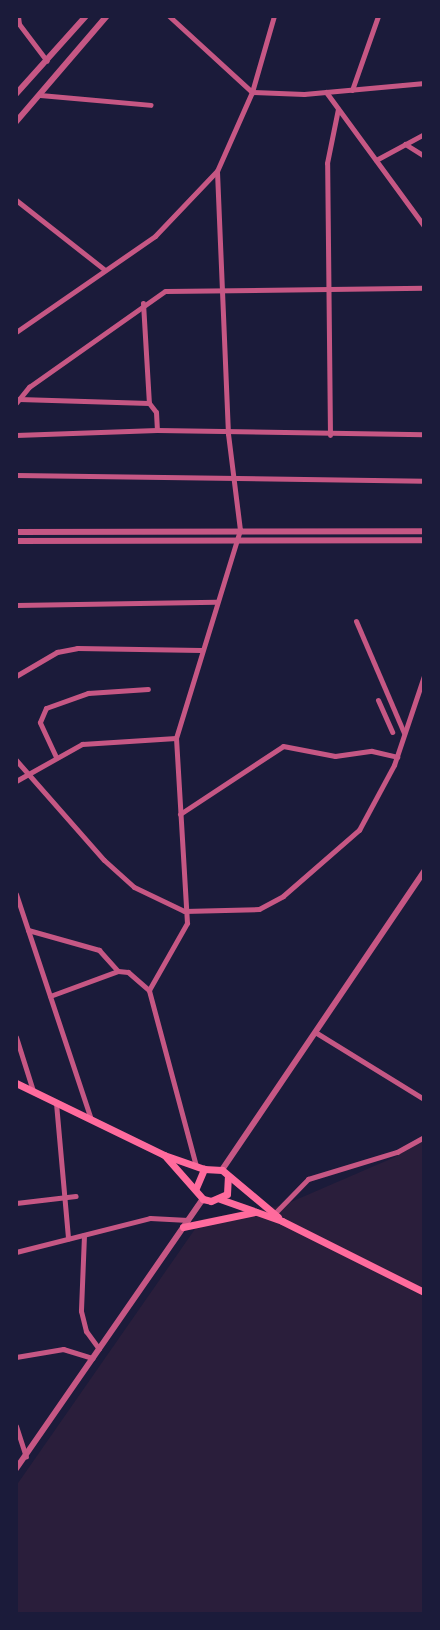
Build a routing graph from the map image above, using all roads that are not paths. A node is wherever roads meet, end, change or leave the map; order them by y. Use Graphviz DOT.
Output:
graph roads {
  1 [pos="18,16"];
  2 [pos="86,16"];
  3 [pos="107,16"];
  4 [pos="169,16"];
  5 [pos="274,16"];
  6 [pos="378,16"];
  7 [pos="47,61"];
  8 [pos="424,83"];
  9 [pos="352,90"];
  10 [pos="252,92"];
  11 [pos="326,92"];
  12 [pos="16,94"];
  13 [pos="40,95"];
  14 [pos="152,105"];
  15 [pos="338,109"];
  16 [pos="16,122"];
  17 [pos="424,134"];
  18 [pos="405,144"];
  19 [pos="424,156"];
  20 [pos="376,160"];
  21 [pos="217,171"];
  22 [pos="16,200"];
  23 [pos="424,226"];
  24 [pos="105,270"];
  25 [pos="224,288"];
  26 [pos="326,288"];
  27 [pos="424,288"];
  28 [pos="143,304"];
  29 [pos="16,332"];
  30 [pos="18,401"];
  31 [pos="149,403"];
  32 [pos="156,430"];
  33 [pos="228,434"];
  34 [pos="424,434"];
  35 [pos="16,435"];
  36 [pos="330,435"];
  37 [pos="16,475"];
  38 [pos="236,480"];
  39 [pos="424,481"];
  40 [pos="240,530"];
  41 [pos="424,531"];
  42 [pos="16,532"];
  43 [pos="424,540"];
  44 [pos="239,541"];
  45 [pos="16,542"];
  46 [pos="216,602"];
  47 [pos="16,605"];
  48 [pos="356,621"];
  49 [pos="201,650"];
  50 [pos="16,676"];
  51 [pos="424,676"];
  52 [pos="148,689"];
  53 [pos="378,700"];
  54 [pos="392,732"];
  55 [pos="404,734"];
  56 [pos="176,738"];
  57 [pos="56,757"];
  58 [pos="397,757"];
  59 [pos="16,760"];
  60 [pos="26,774"];
  61 [pos="16,781"];
  62 [pos="180,814"];
  63 [pos="424,872"];
  64 [pos="16,894"];
  65 [pos="184,911"];
  66 [pos="28,930"];
  67 [pos="118,971"];
  68 [pos="149,990"];
  69 [pos="50,996"];
  70 [pos="315,1032"];
  71 [pos="16,1037"];
  72 [pos="16,1083"];
  73 [pos="33,1092"];
  74 [pos="424,1098"];
  75 [pos="56,1103"];
  76 [pos="91,1120"];
  77 [pos="424,1137"];
  78 [pos="164,1155"];
  79 [pos="196,1166"];
  80 [pos="204,1169"];
  81 [pos="222,1170"];
  82 [pos="228,1176"];
  83 [pos="196,1188"];
  84 [pos="76,1196"];
  85 [pos="63,1198"];
  86 [pos="203,1199"];
  87 [pos="220,1200"];
  88 [pos="16,1203"];
  89 [pos="255,1211"];
  90 [pos="274,1214"];
  91 [pos="188,1220"];
  92 [pos="282,1221"];
  93 [pos="183,1228"];
  94 [pos="84,1234"];
  95 [pos="68,1238"];
  96 [pos="16,1252"];
  97 [pos="424,1292"];
  98 [pos="99,1350"];
  99 [pos="16,1357"];
  100 [pos="93,1358"];
  101 [pos="16,1426"];
  102 [pos="26,1456"];
  103 [pos="16,1469"];
  1 -- 7 [label="street"];
  2 -- 7 [label="street"];
  3 -- 13 [label="street"];
  4 -- 10 [label="street"];
  5 -- 10 [label="street"];
  6 -- 9 [label="street"];
  7 -- 12 [label="street"];
  8 -- 9 [label="street"];
  9 -- 11 [label="street"];
  10 -- 11 [label="street"];
  10 -- 21 [label="street"];
  11 -- 15 [label="street"];
  13 -- 14 [label="street"];
  13 -- 16 [label="street"];
  15 -- 20 [label="street"];
  15 -- 26 [label="street"];
  17 -- 18 [label="street"];
  18 -- 19 [label="street"];
  18 -- 20 [label="street"];
  20 -- 23 [label="street"];
  21 -- 24 [label="street"];
  21 -- 25 [label="street"];
  22 -- 24 [label="street"];
  24 -- 29 [label="street"];
  25 -- 26 [label="street"];
  25 -- 28 [label="street"];
  25 -- 33 [label="street"];
  26 -- 27 [label="street"];
  26 -- 36 [label="street"];
  28 -- 30 [label="street"];
  28 -- 31 [label="street"];
  30 -- 31 [label="street"];
  31 -- 32 [label="street"];
  32 -- 33 [label="street"];
  32 -- 35 [label="street"];
  33 -- 36 [label="street"];
  33 -- 38 [label="street"];
  34 -- 36 [label="street"];
  37 -- 38 [label="street"];
  38 -- 39 [label="street"];
  38 -- 40 [label="street"];
  40 -- 41 [label="street"];
  40 -- 42 [label="street"];
  40 -- 44 [label="street"];
  43 -- 44 [label="street"];
  44 -- 45 [label="street"];
  44 -- 46 [label="street"];
  46 -- 47 [label="street"];
  46 -- 49 [label="street"];
  48 -- 55 [label="street"];
  49 -- 50 [label="street"];
  49 -- 56 [label="street"];
  51 -- 55 [label="street"];
  52 -- 57 [label="street"];
  53 -- 54 [label="street"];
  55 -- 58 [label="street"];
  56 -- 57 [label="street"];
  56 -- 62 [label="street"];
  57 -- 60 [label="street"];
  58 -- 62 [label="street"];
  58 -- 65 [label="street"];
  59 -- 60 [label="street"];
  60 -- 61 [label="street"];
  60 -- 65 [label="street"];
  62 -- 65 [label="street"];
  63 -- 70 [label="street"];
  64 -- 66 [label="street"];
  65 -- 68 [label="street"];
  66 -- 67 [label="street"];
  66 -- 69 [label="street"];
  67 -- 68 [label="street"];
  67 -- 69 [label="street"];
  68 -- 79 [label="street"];
  69 -- 76 [label="street"];
  70 -- 74 [label="street"];
  70 -- 81 [label="street"];
  71 -- 73 [label="street"];
  72 -- 73 [label="main road"];
  73 -- 75 [label="main road"];
  75 -- 76 [label="main road"];
  75 -- 85 [label="street"];
  76 -- 78 [label="main road"];
  77 -- 90 [label="street"];
  78 -- 79 [label="main road"];
  78 -- 83 [label="main road"];
  79 -- 80 [label="main road"];
  80 -- 81 [label="main road"];
  80 -- 83 [label="main road"];
  81 -- 82 [label="main road"];
  82 -- 87 [label="main road"];
  82 -- 90 [label="main road"];
  83 -- 86 [label="main road"];
  84 -- 85 [label="street"];
  85 -- 88 [label="street"];
  85 -- 95 [label="street"];
  86 -- 87 [label="main road"];
  86 -- 91 [label="street"];
  87 -- 89 [label="main road"];
  89 -- 92 [label="main road"];
  89 -- 93 [label="main road"];
  90 -- 92 [label="main road"];
  91 -- 93 [label="street"];
  91 -- 94 [label="street"];
  92 -- 97 [label="main road"];
  93 -- 98 [label="street"];
  94 -- 95 [label="street"];
  94 -- 98 [label="street"];
  95 -- 96 [label="street"];
  98 -- 100 [label="street"];
  99 -- 100 [label="street"];
  100 -- 102 [label="street"];
  101 -- 102 [label="street"];
  102 -- 103 [label="street"];
}
